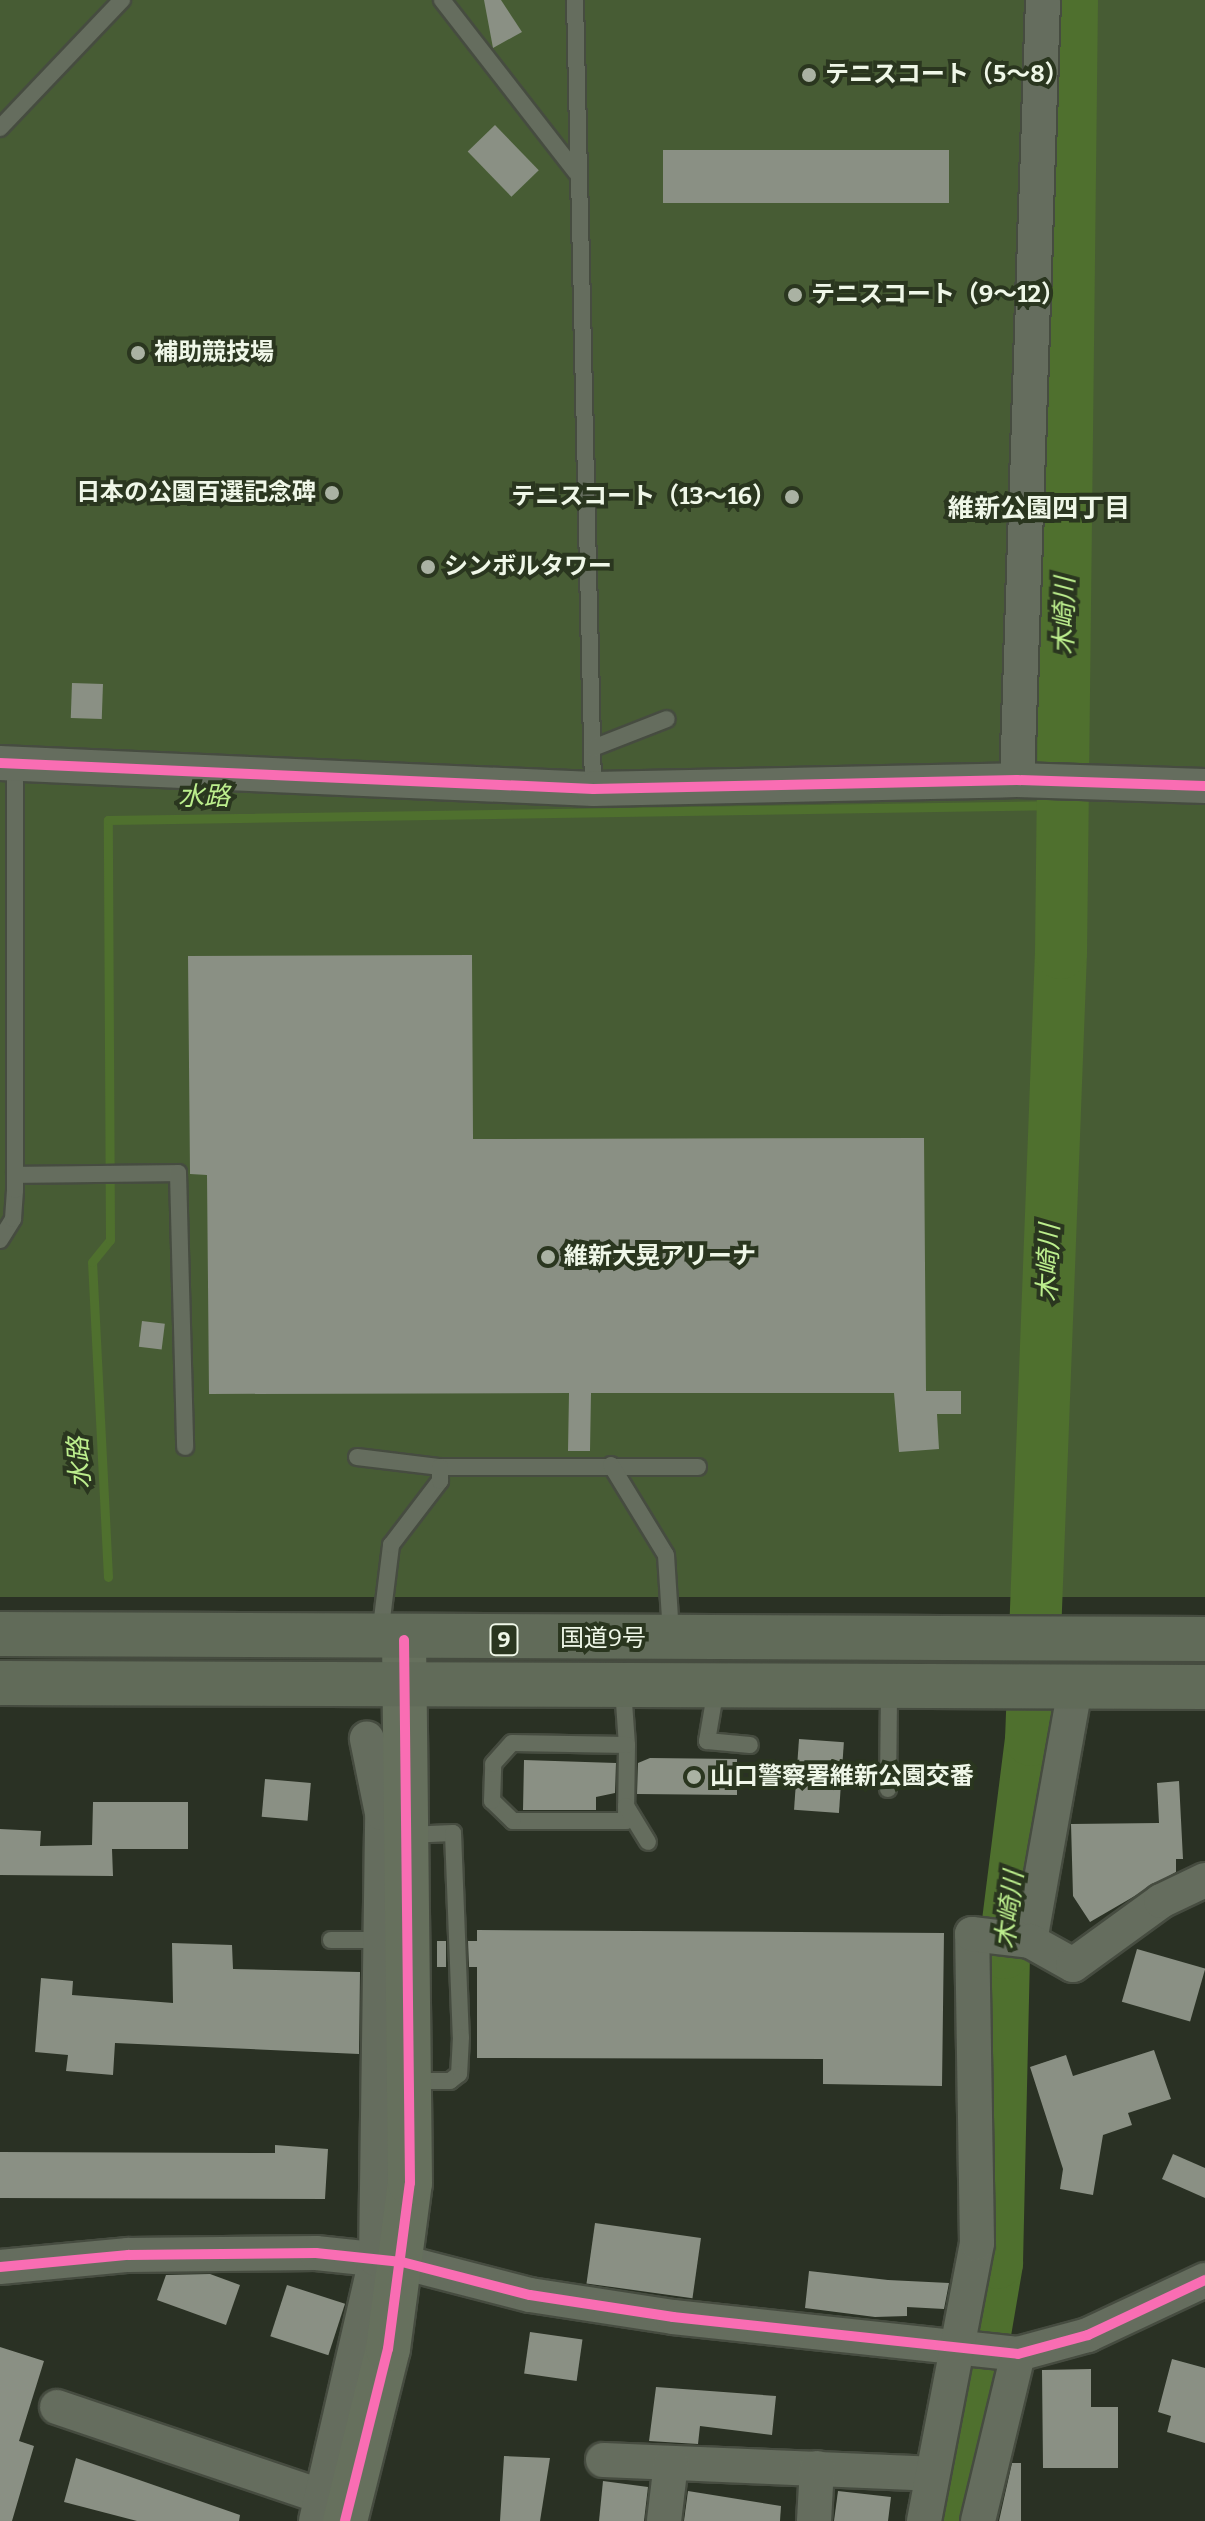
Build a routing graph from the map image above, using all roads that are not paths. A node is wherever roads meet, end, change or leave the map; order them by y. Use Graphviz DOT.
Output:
graph roads {
  1 [pos="122,0"];
  2 [pos="442,0"];
  3 [pos="575,0"];
  4 [pos="1043,0"];
  5 [pos="0,128"];
  6 [pos="576,172"];
  7 [pos="667,719"];
  8 [pos="593,748"];
  9 [pos="8,763"];
  10 [pos="1017,780"];
  11 [pos="1205,786"];
  12 [pos="593,789"];
  13 [pos="15,1175"];
  14 [pos="0,1240"];
  15 [pos="185,1447"];
  16 [pos="357,1457"];
  17 [pos="611,1465"];
  18 [pos="440,1467"];
  19 [pos="698,1467"];
  20 [pos="0,1634"];
  21 [pos="671,1639"];
  22 [pos="1205,1639"];
  23 [pos="392,1640"];
  24 [pos="889,1682"];
  25 [pos="0,1683"];
  26 [pos="1069,1684"];
  27 [pos="1205,1687"];
  28 [pos="404,1688"];
  29 [pos="623,1688"];
  30 [pos="716,1688"];
  31 [pos="367,1739"];
  32 [pos="627,1745"];
  33 [pos="750,1745"];
  34 [pos="888,1789"];
  35 [pos="626,1806"];
  36 [pos="406,1835"];
  37 [pos="648,1842"];
  38 [pos="1205,1880"];
  39 [pos="331,1940"];
  40 [pos="393,1941"];
  41 [pos="1030,1941"];
  42 [pos="408,2081"];
  43 [pos="389,2260"];
  44 [pos="0,2267"];
  45 [pos="1205,2280"];
  46 [pos="1174,2294"];
  47 [pos="1205,2309"];
  48 [pos="954,2346"];
  49 [pos="1018,2354"];
  50 [pos="57,2407"];
  51 [pos="603,2460"];
  52 [pos="671,2463"];
  53 [pos="817,2468"];
  54 [pos="932,2474"];
  55 [pos="333,2511"];
  56 [pos="664,2521"];
  57 [pos="814,2521"];
  58 [pos="924,2521"];
  59 [pos="978,2521"];
  1 -- 5 [label="lane"];
  2 -- 6 [label="lane"];
  3 -- 6 [label="lane"];
  4 -- 10 [label="street"];
  6 -- 8 [label="lane"];
  7 -- 8 [label="lane"];
  8 -- 12 [label="lane"];
  9 -- 12 [label="street"];
  9 -- 13 [label="lane"];
  10 -- 11 [label="street"];
  10 -- 12 [label="street"];
  13 -- 14 [label="lane"];
  13 -- 15 [label="lane"];
  16 -- 18 [label="lane"];
  17 -- 18 [label="lane"];
  17 -- 19 [label="lane"];
  17 -- 21 [label="lane"];
  18 -- 23 [label="lane"];
  20 -- 23 [label="highway, 国道9号 / 9"];
  21 -- 22 [label="highway, 国道9号 / 9"];
  21 -- 23 [label="highway, 国道9号 / 9"];
  23 -- 28 [label="street"];
  24 -- 26 [label="highway, 国道9号 / 9"];
  24 -- 30 [label="highway, 国道9号 / 9"];
  24 -- 34 [label="lane"];
  25 -- 28 [label="highway, 国道9号 / 9"];
  26 -- 27 [label="highway, 国道9号 / 9"];
  26 -- 41 [label="street"];
  28 -- 29 [label="highway, 国道9号 / 9"];
  28 -- 36 [label="street"];
  29 -- 30 [label="highway, 国道9号 / 9"];
  29 -- 32 [label="lane"];
  30 -- 33 [label="lane"];
  31 -- 40 [label="street"];
  32 -- 35 [label="lane"];
  32 -- 35 [label="lane"];
  35 -- 37 [label="lane"];
  36 -- 40 [label="street"];
  36 -- 42 [label="lane"];
  38 -- 41 [label="street"];
  39 -- 40 [label="lane"];
  40 -- 42 [label="street"];
  40 -- 43 [label="street"];
  41 -- 48 [label="street"];
  42 -- 43 [label="street"];
  43 -- 44 [label="street"];
  43 -- 48 [label="street"];
  43 -- 55 [label="street"];
  45 -- 46 [label="street"];
  46 -- 47 [label="street"];
  46 -- 49 [label="street"];
  48 -- 49 [label="street"];
  48 -- 54 [label="street"];
  49 -- 59 [label="street"];
  50 -- 55 [label="street"];
  51 -- 52 [label="street"];
  52 -- 53 [label="street"];
  52 -- 56 [label="street"];
  53 -- 54 [label="street"];
  53 -- 57 [label="street"];
  54 -- 58 [label="street"];
}
